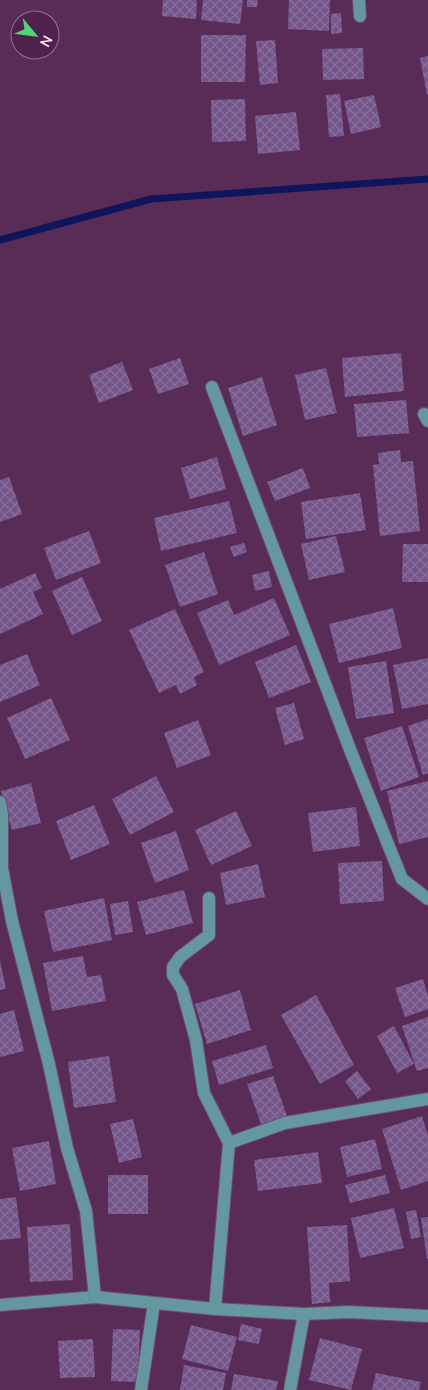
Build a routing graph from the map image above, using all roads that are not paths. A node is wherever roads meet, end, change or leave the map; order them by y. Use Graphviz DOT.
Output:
graph roads {
  1 [pos="359,0"];
  2 [pos="360,16"];
  3 [pos="212,387"];
  4 [pos="0,802"];
  5 [pos="208,898"];
  6 [pos="428,899"];
  7 [pos="428,1098"];
  8 [pos="229,1143"];
  9 [pos="95,1297"];
  10 [pos="154,1303"];
  11 [pos="0,1305"];
  12 [pos="216,1310"];
  13 [pos="304,1314"];
  14 [pos="428,1316"];
  15 [pos="142,1390"];
  16 [pos="290,1390"];
  1 -- 2 [label="street"];
  3 -- 6 [label="street"];
  4 -- 9 [label="street"];
  5 -- 8 [label="street"];
  7 -- 8 [label="street"];
  8 -- 12 [label="street"];
  9 -- 10 [label="street"];
  9 -- 11 [label="street"];
  10 -- 12 [label="street"];
  10 -- 15 [label="street"];
  12 -- 13 [label="street"];
  13 -- 14 [label="street"];
  13 -- 16 [label="street"];
}
